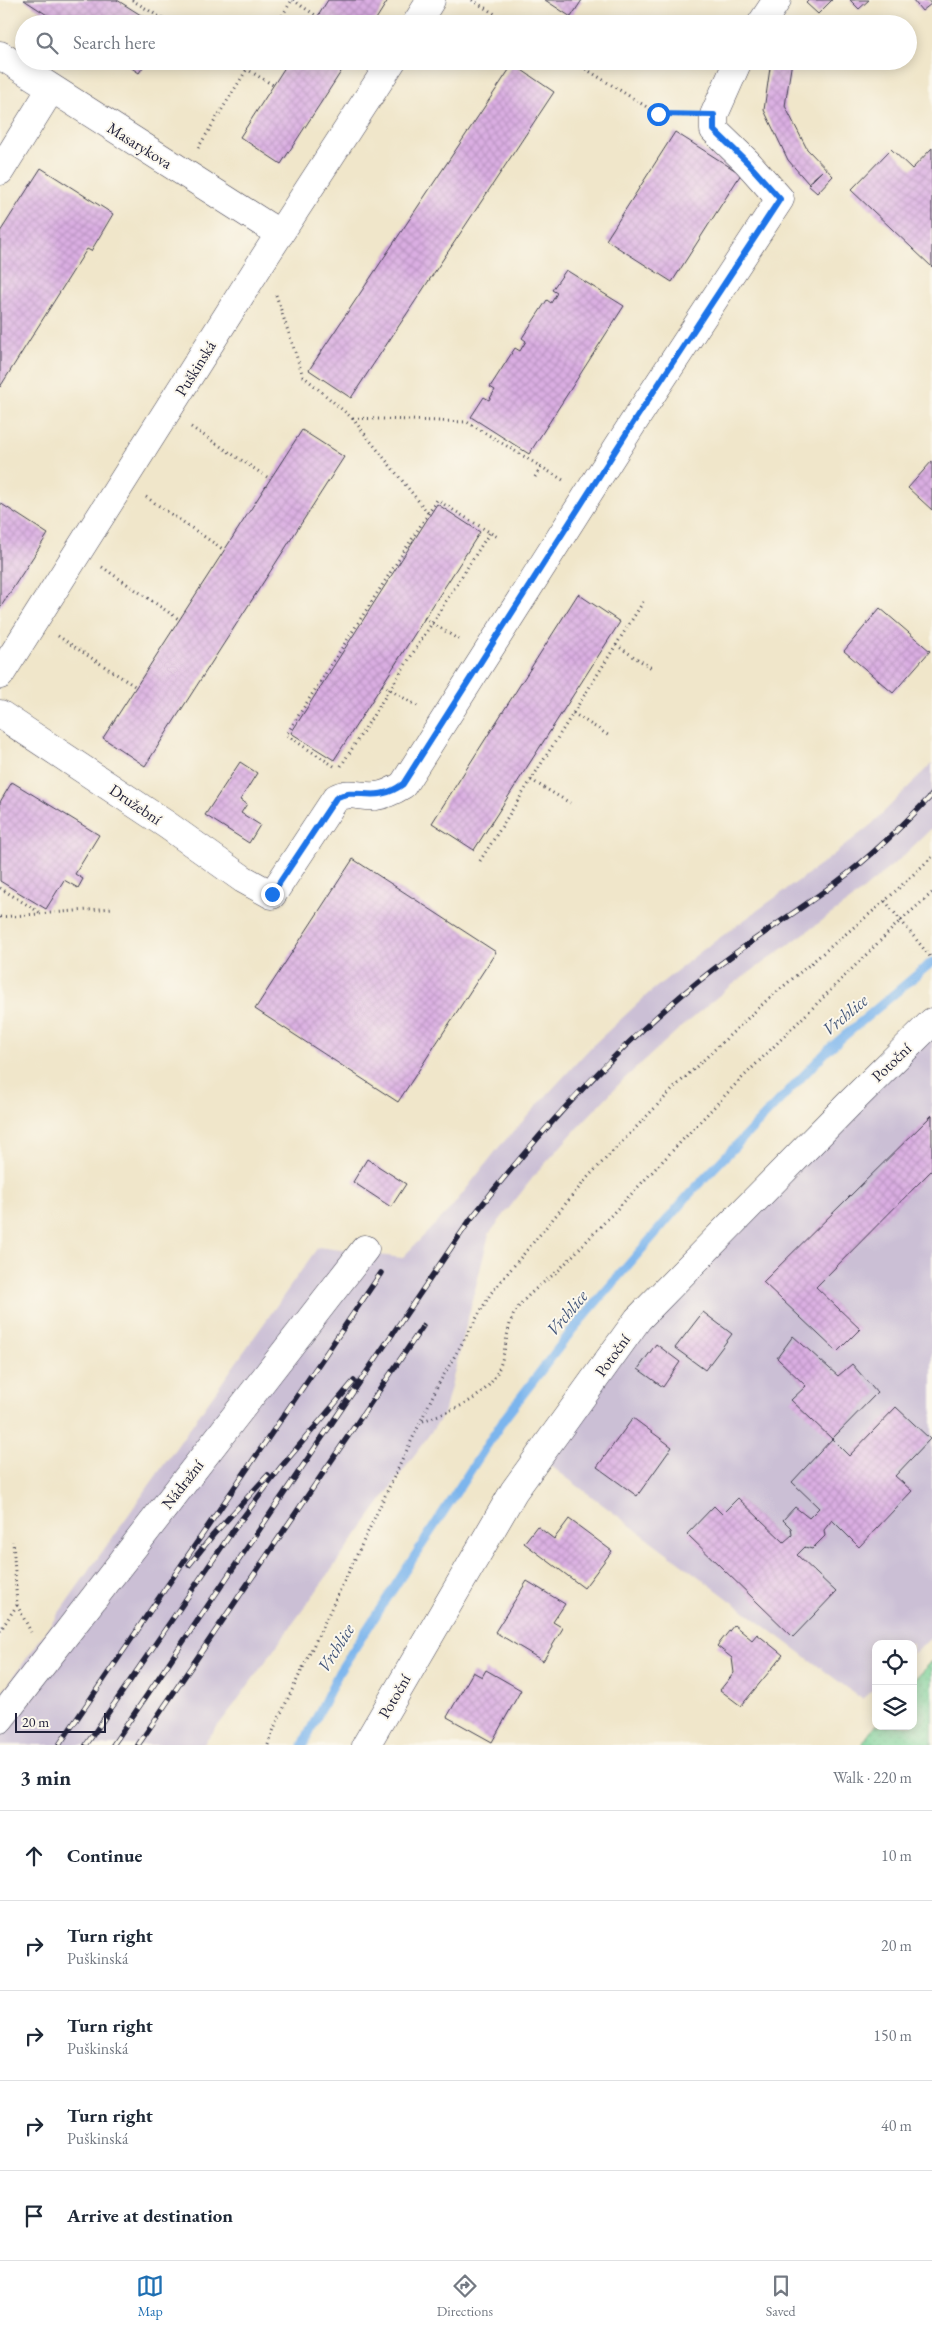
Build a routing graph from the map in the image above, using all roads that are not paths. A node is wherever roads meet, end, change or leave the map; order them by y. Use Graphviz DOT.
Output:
graph roads {
  1 [pos="431,0"];
  2 [pos="777,0"];
  3 [pos="422,15"];
  4 [pos="767,15"];
  5 [pos="0,55"];
  6 [pos="15,65"];
  7 [pos="22,70"];
  8 [pos="386,70"];
  9 [pos="734,70"];
  10 [pos="51,89"];
  11 [pos="0,171"];
  12 [pos="280,234"];
  13 [pos="0,675"];
  14 [pos="0,714"];
  15 [pos="932,1022"];
  16 [pos="365,1249"];
  17 [pos="0,1719"];
  18 [pos="366,1745"];
  1 -- 3 [label="street"];
  2 -- 4 [label="street"];
  5 -- 6 [label="street, Masarykova"];
  7 -- 10 [label="street, Masarykova"];
  8 -- 12 [label="street, Puškinská"];
  9 -- 14 [label="street, Družební"];
  10 -- 11 [label="street"];
  10 -- 12 [label="street, Masarykova"];
  12 -- 13 [label="street, Puškinská"];
  15 -- 18 [label="street, Potoční"];
  16 -- 17 [label="street, Nádražní"];
}
